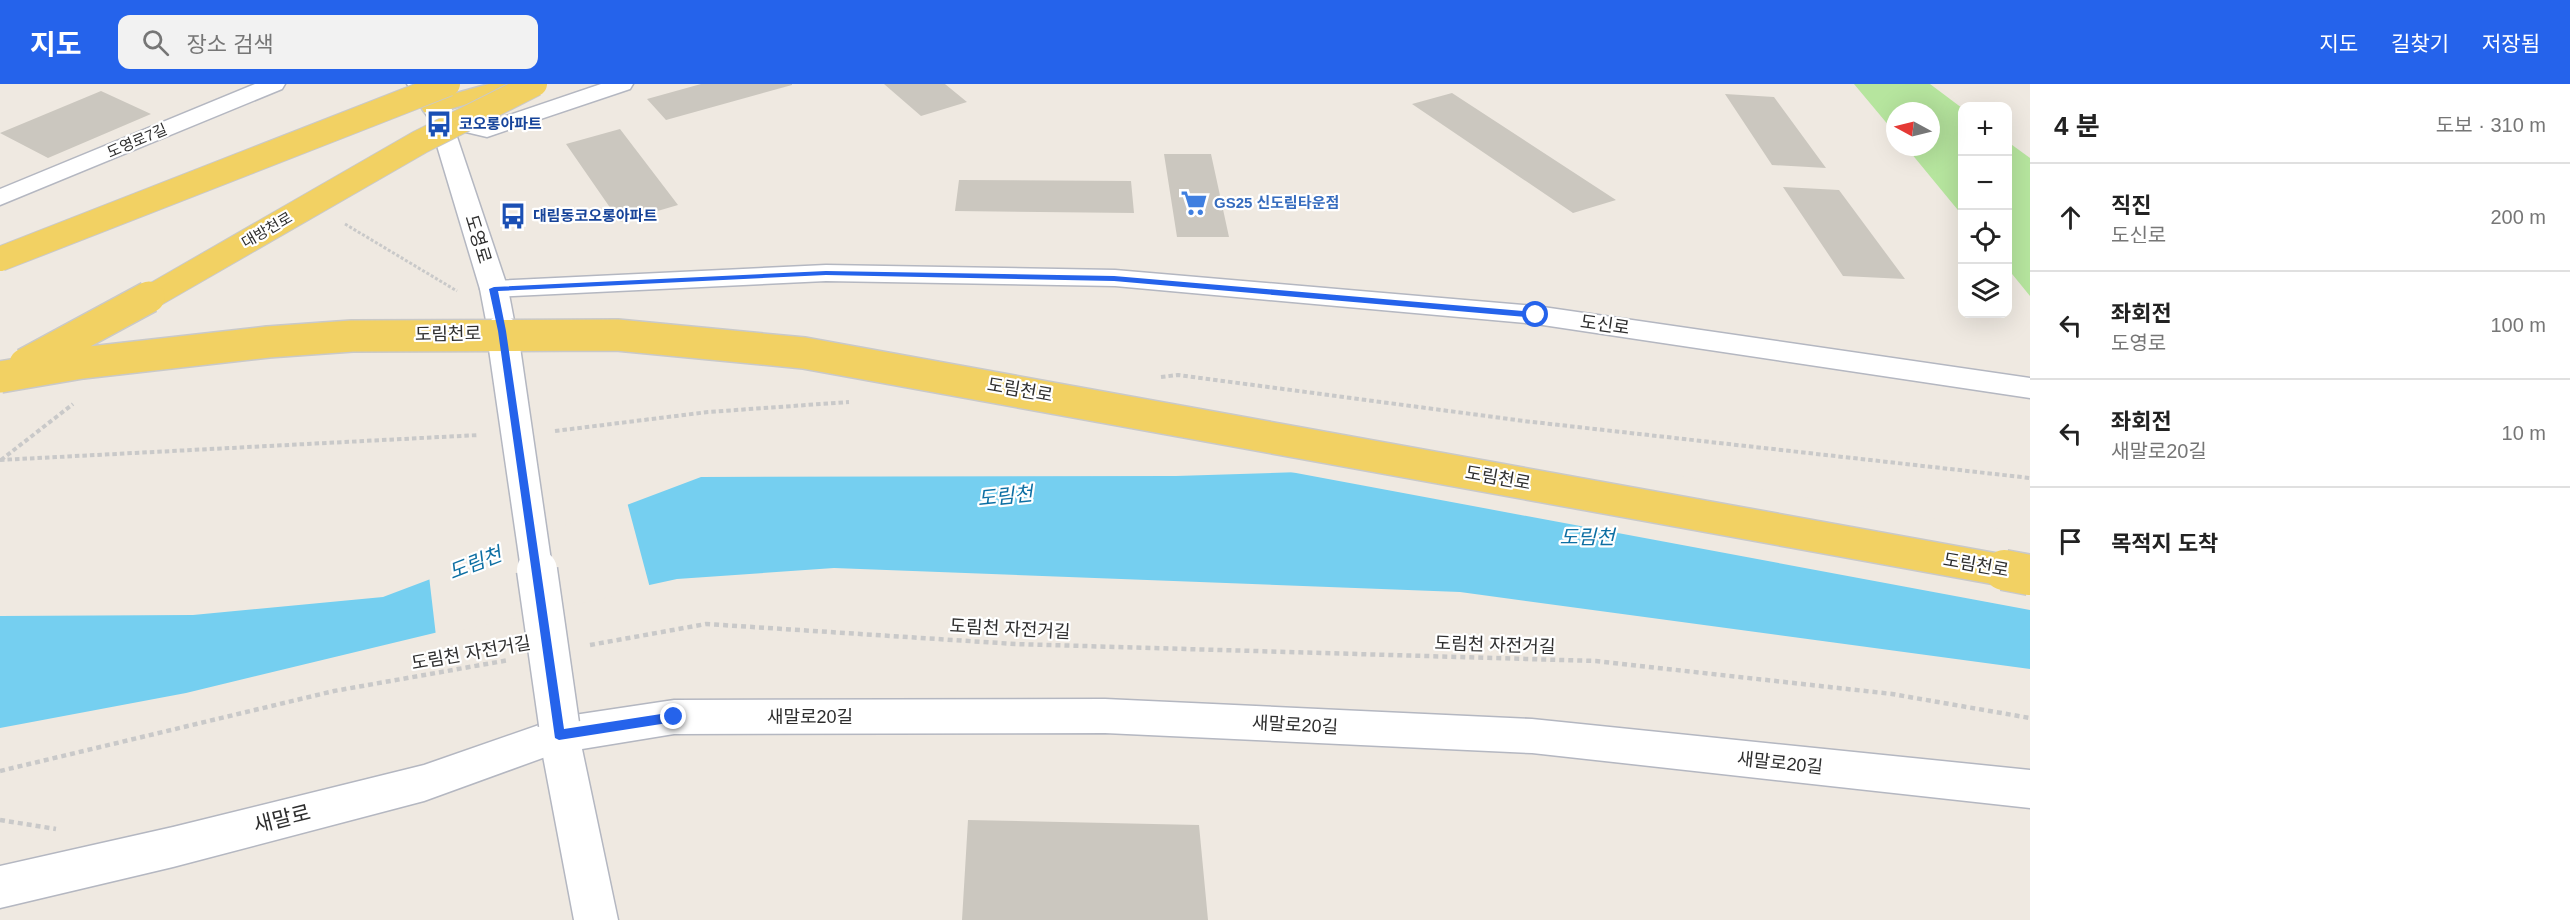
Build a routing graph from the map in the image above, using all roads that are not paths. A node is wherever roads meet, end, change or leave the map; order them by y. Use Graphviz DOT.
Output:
graph roads {
  1 [pos="274,84"];
  2 [pos="418,84"];
  3 [pos="447,84"];
  4 [pos="513,84"];
  5 [pos="535,84"];
  6 [pos="622,84"];
  7 [pos="436,113"];
  8 [pos="0,198"];
  9 [pos="0,259"];
  10 [pos="494,289"];
  11 [pos="0,378"];
  12 [pos="2030,388"];
  13 [pos="2030,575"];
  14 [pos="559,729"];
  15 [pos="2030,789"];
  16 [pos="0,887"];
  17 [pos="596,920"];
  1 -- 8 [label="street, 도영로7길"];
  2 -- 7 [label="street, 도영로"];
  3 -- 9 [label="main road, bridge"];
  4 -- 7 [label="main road"];
  5 -- 11 [label="main road, 대방천로, bridge"];
  6 -- 7 [label="street"];
  7 -- 10 [label="street, 도영로"];
  10 -- 12 [label="street, 도신로"];
  10 -- 14 [label="street, 도영로, bridge"];
  11 -- 13 [label="main road, 도림천로, bridge"];
  14 -- 15 [label="street, 새말로20길"];
  14 -- 16 [label="street, 새말로"];
  14 -- 17 [label="street"];
}
